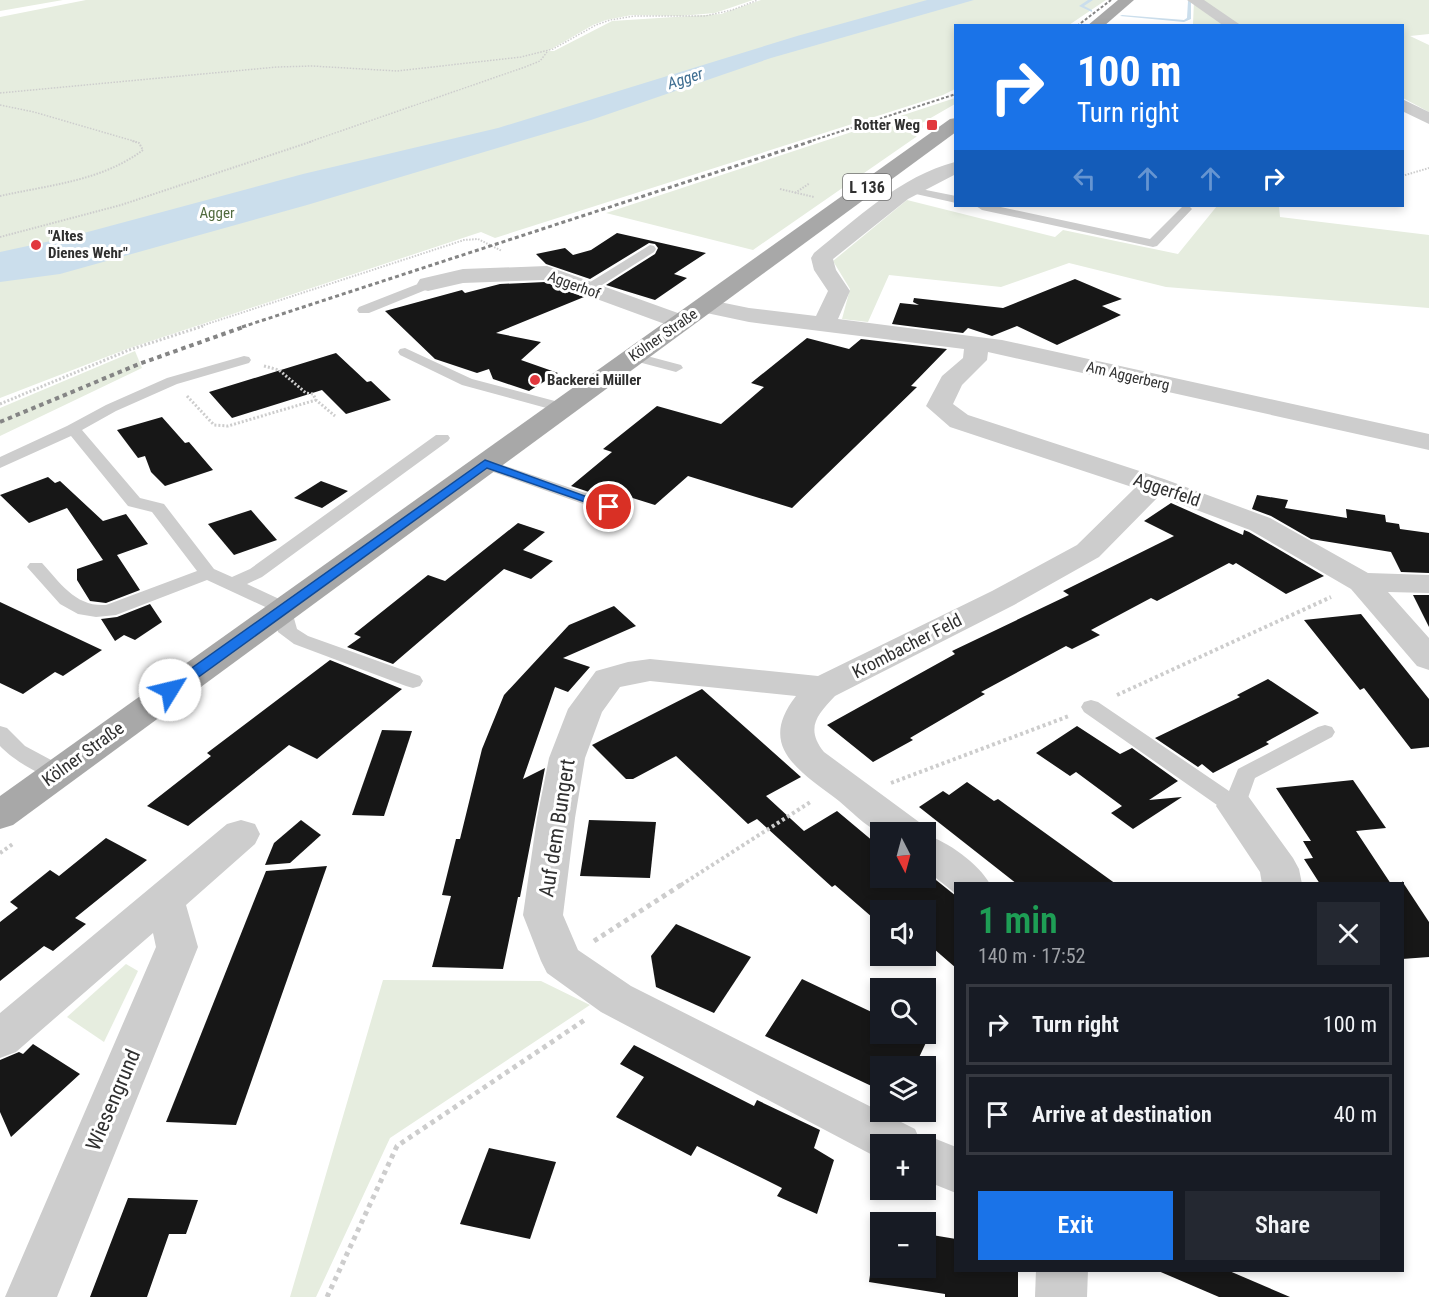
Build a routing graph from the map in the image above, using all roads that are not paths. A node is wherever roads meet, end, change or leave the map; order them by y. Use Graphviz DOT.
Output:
graph roads {
  1 [pos="1127,0"];
  2 [pos="1194,0"];
  3 [pos="1097,24"];
  4 [pos="1232,24"];
  5 [pos="1404,105"];
  6 [pos="1429,119"];
  7 [pos="954,124"];
  8 [pos="954,168"];
  9 [pos="911,190"];
  10 [pos="954,200"];
  11 [pos="987,207"];
  12 [pos="1186,209"];
  13 [pos="650,249"];
  14 [pos="428,284"];
  15 [pos="586,289"];
  16 [pos="705,306"];
  17 [pos="364,310"];
  18 [pos="681,322"];
  19 [pos="824,324"];
  20 [pos="976,344"];
  21 [pos="405,352"];
  22 [pos="632,356"];
  23 [pos="244,360"];
  24 [pos="676,368"];
  25 [pos="561,407"];
  26 [pos="74,429"];
  27 [pos="442,438"];
  28 [pos="1429,442"];
  29 [pos="0,463"];
  30 [pos="485,464"];
  31 [pos="1154,485"];
  32 [pos="609,507"];
  33 [pos="36,567"];
  34 [pos="208,573"];
  35 [pos="1362,582"];
  36 [pos="1429,584"];
  37 [pos="231,585"];
  38 [pos="283,608"];
  39 [pos="1429,659"];
  40 [pos="413,681"];
  41 [pos="823,688"];
  42 [pos="1091,707"];
  43 [pos="1325,732"];
  44 [pos="0,734"];
  45 [pos="58,773"];
  46 [pos="1235,806"];
  47 [pos="0,815"];
  48 [pos="892,822"];
  49 [pos="241,834"];
  50 [pos="936,857"];
  51 [pos="967,882"];
  52 [pos="1282,882"];
  53 [pos="164,900"];
  54 [pos="0,1039"];
  55 [pos="879,1134"];
  56 [pos="936,1162"];
  57 [pos="954,1171"];
  58 [pos="1062,1272"];
  59 [pos="31,1297"];
  60 [pos="1061,1297"];
  1 -- 3 [label="main road"];
  2 -- 4 [label="street"];
  5 -- 6 [label="street"];
  7 -- 16 [label="main road, Kölner Straße / L 136"];
  8 -- 9 [label="street"];
  9 -- 10 [label="lane"];
  9 -- 19 [label="street"];
  11 -- 12 [label="lane"];
  13 -- 15 [label="lane"];
  14 -- 15 [label="street, Aggerhof"];
  14 -- 17 [label="lane"];
  15 -- 18 [label="street, Aggerhof"];
  16 -- 18 [label="main road, Kölner Straße / L 136"];
  16 -- 19 [label="street, Am Aggerberg"];
  18 -- 22 [label="main road, Kölner Straße / L 136"];
  19 -- 20 [label="street, Am Aggerberg"];
  20 -- 28 [label="street, Am Aggerberg"];
  20 -- 31 [label="street, Aggerfeld"];
  21 -- 25 [label="lane"];
  22 -- 24 [label="lane"];
  22 -- 25 [label="main road, Kölner Straße / L 136"];
  23 -- 26 [label="lane"];
  25 -- 30 [label="main road, Kölner Straße / L 136"];
  26 -- 29 [label="lane"];
  26 -- 34 [label="lane"];
  27 -- 37 [label="lane"];
  30 -- 32 [label="lane"];
  30 -- 38 [label="main road, Kölner Straße / L 136"];
  31 -- 35 [label="street, Aggerfeld"];
  31 -- 41 [label="street, Krombacher Feld"];
  33 -- 34 [label="lane"];
  34 -- 37 [label="lane"];
  35 -- 36 [label="street"];
  35 -- 39 [label="street, Aggerfeld"];
  37 -- 38 [label="lane"];
  38 -- 40 [label="lane"];
  38 -- 45 [label="main road, Kölner Straße / L 136"];
  41 -- 48 [label="street, Krombacher Feld"];
  41 -- 55 [label="street, Auf dem Bungert"];
  42 -- 46 [label="lane"];
  43 -- 46 [label="lane"];
  44 -- 45 [label="lane"];
  45 -- 47 [label="main road, Kölner Straße / L 136"];
  46 -- 52 [label="street"];
  49 -- 53 [label="street"];
  50 -- 51 [label="street"];
  53 -- 54 [label="street"];
  53 -- 59 [label="street, Wiesengrund"];
  56 -- 57 [label="street"];
  58 -- 60 [label="street"];
}
